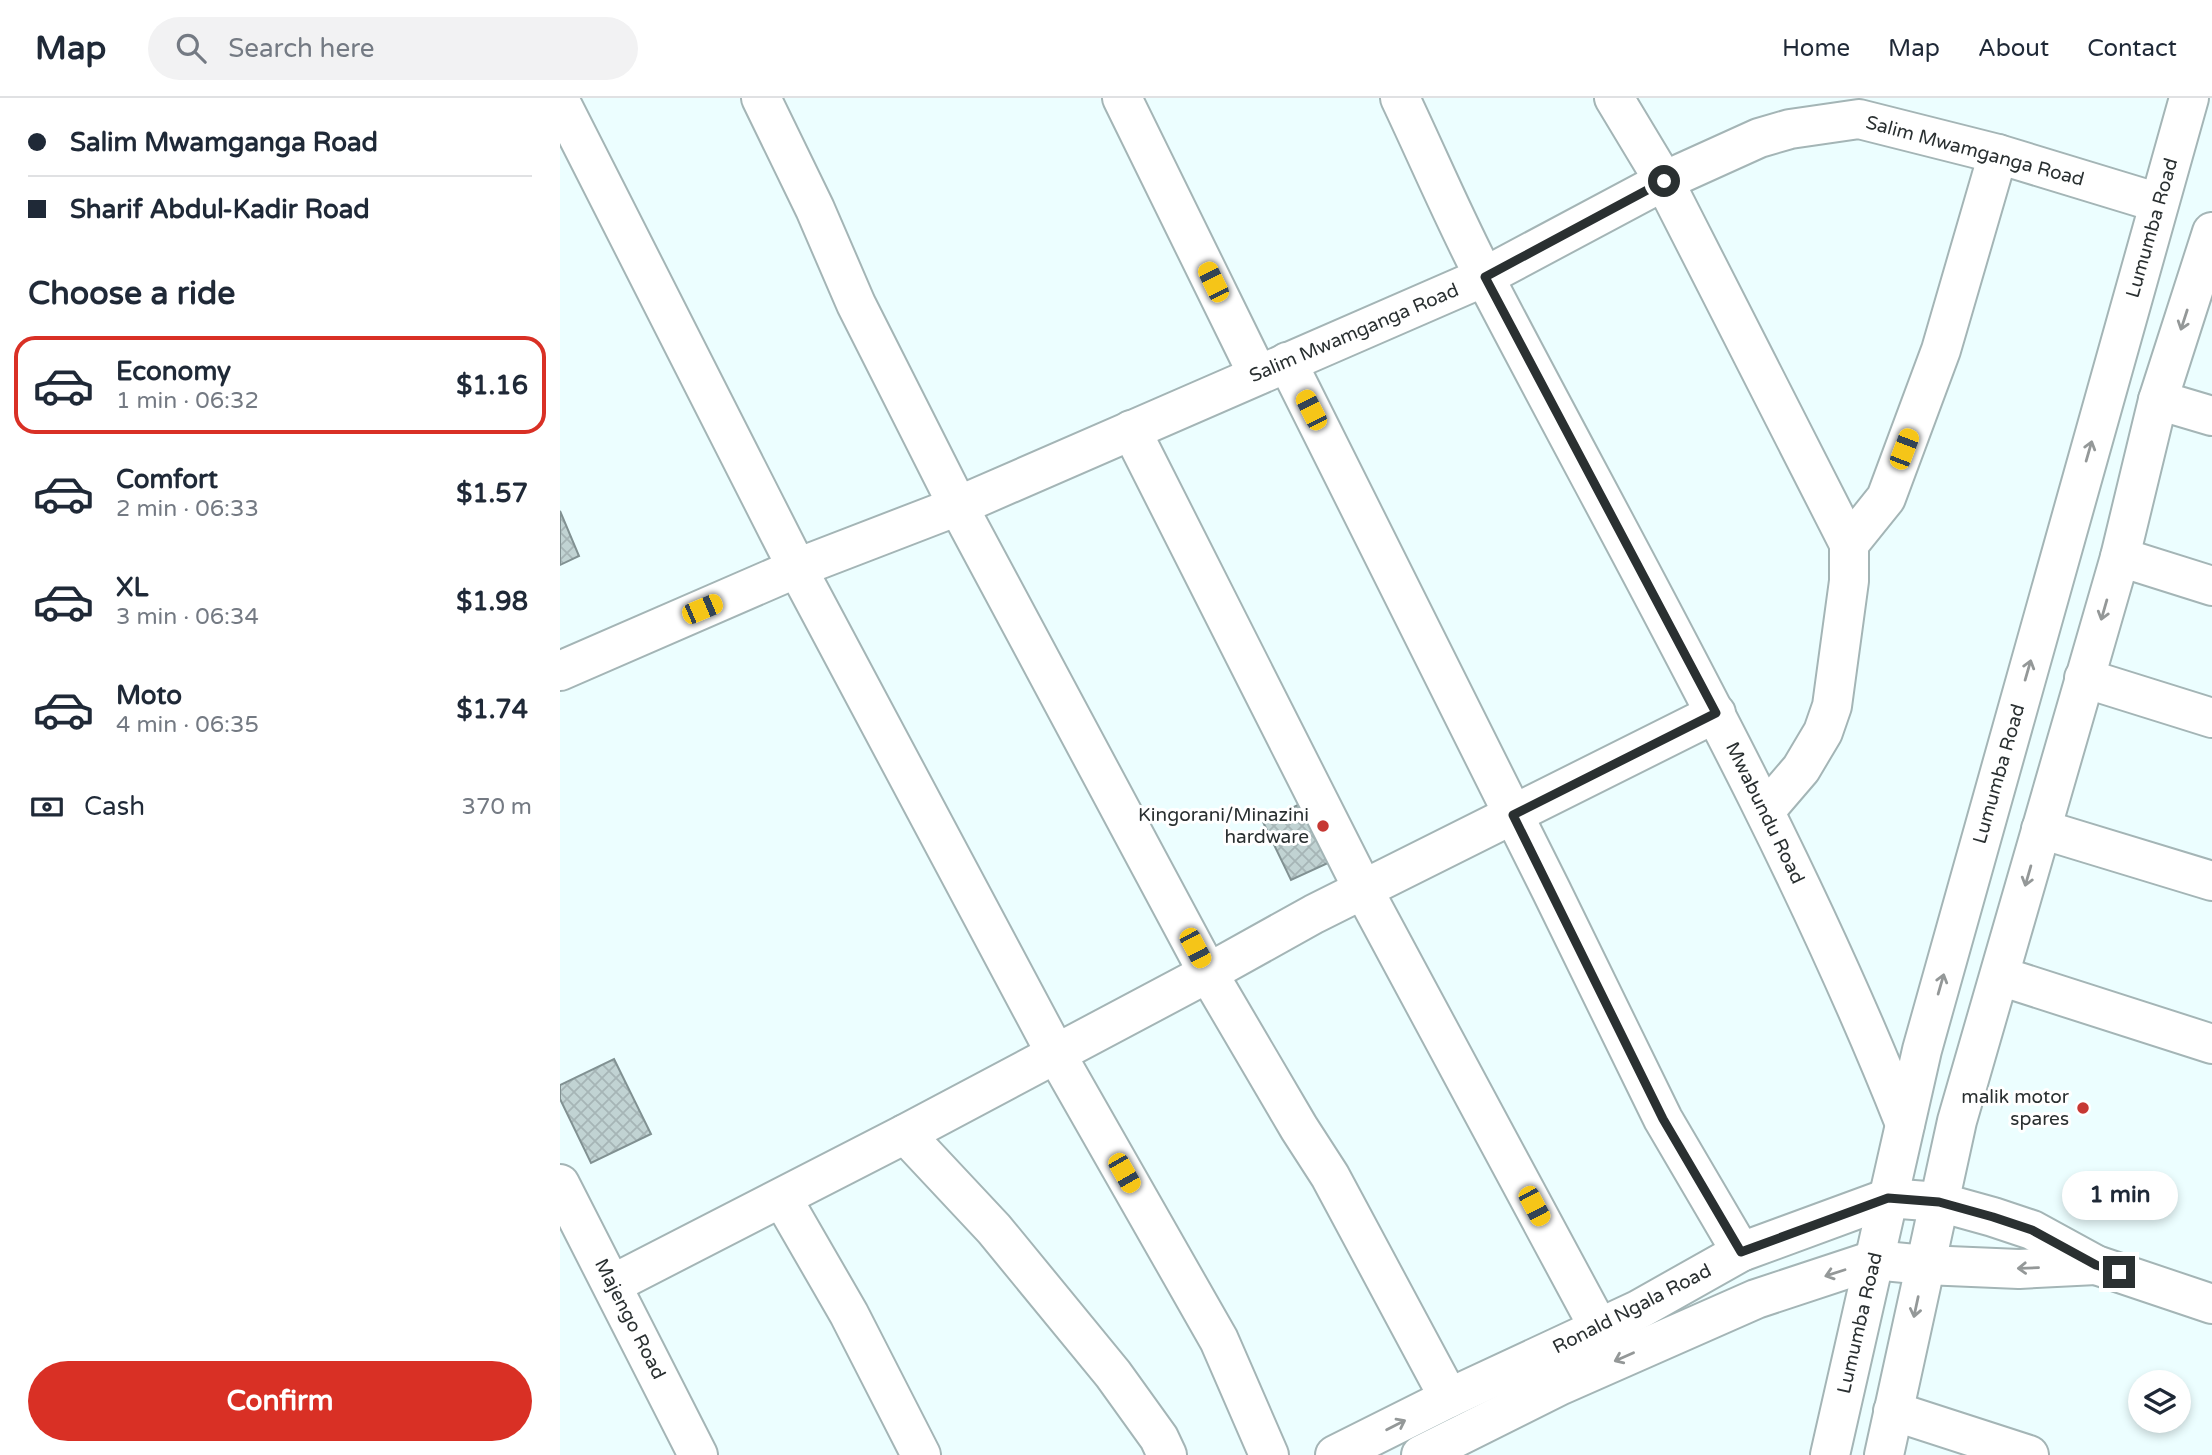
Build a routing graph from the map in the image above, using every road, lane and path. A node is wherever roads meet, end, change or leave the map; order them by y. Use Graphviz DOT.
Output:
graph roads {
  1 [pos="761,98"];
  2 [pos="1122,98"];
  3 [pos="1400,98"];
  4 [pos="1614,98"];
  5 [pos="2189,98"];
  6 [pos="560,101"];
  7 [pos="1998,155"];
  8 [pos="1664,181"];
  9 [pos="2159,203"];
  10 [pos="2212,232"];
  11 [pos="2207,270"];
  12 [pos="1485,277"];
  13 [pos="1272,368"];
  14 [pos="2158,400"];
  15 [pos="2212,416"];
  16 [pos="1131,430"];
  17 [pos="958,506"];
  18 [pos="1849,544"];
  19 [pos="2120,557"];
  20 [pos="797,568"];
  21 [pos="2212,586"];
  22 [pos="560,671"];
  23 [pos="2084,678"];
  24 [pos="1716,713"];
  25 [pos="2212,718"];
  26 [pos="1765,811"];
  27 [pos="1513,815"];
  28 [pos="2041,829"];
  29 [pos="2212,881"];
  30 [pos="1364,891"];
  31 [pos="1208,973"];
  32 [pos="2000,976"];
  33 [pos="2212,1044"];
  34 [pos="1056,1054"];
  35 [pos="1905,1124"];
  36 [pos="905,1134"];
  37 [pos="560,1184"];
  38 [pos="782,1198"];
  39 [pos="1888,1198"];
  40 [pos="1939,1202"];
  41 [pos="1741,1252"];
  42 [pos="1874,1260"];
  43 [pos="1925,1265"];
  44 [pos="2096,1265"];
  45 [pos="612,1284"];
  46 [pos="2212,1304"];
  47 [pos="1599,1328"];
  48 [pos="1449,1398"];
  49 [pos="1893,1410"];
  50 [pos="698,1455"];
  51 [pos="921,1455"];
  52 [pos="1167,1455"];
  53 [pos="1269,1455"];
  54 [pos="1335,1455"];
  55 [pos="1421,1455"];
  56 [pos="1830,1455"];
  57 [pos="1884,1455"];
  58 [pos="2029,1455"];
  1 -- 17 [label="street"];
  2 -- 13 [label="street"];
  3 -- 12 [label="street, Mwabundu Road"];
  4 -- 8 [label="street"];
  5 -- 9 [label="street, Lumumba Road"];
  6 -- 20 [label="street"];
  7 -- 8 [label="street, Salim Mwamganga Road"];
  7 -- 9 [label="street, Salim Mwamganga Road"];
  7 -- 18 [label="street"];
  8 -- 12 [label="street, Salim Mwamganga Road"];
  8 -- 18 [label="street"];
  35 -- 9 [label="street, Lumumba Road, one-way"];
  10 -- 11 [label="street"];
  11 -- 14 [label="street, one-way"];
  12 -- 13 [label="street, Salim Mwamganga Road"];
  12 -- 24 [label="street, Mwabundu Road"];
  13 -- 16 [label="street, Salim Mwamganga Road"];
  13 -- 27 [label="street"];
  14 -- 15 [label="street"];
  14 -- 19 [label="street"];
  16 -- 17 [label="street, Salim Mwamganga Road"];
  16 -- 30 [label="street"];
  17 -- 20 [label="street, Salim Mwamganga Road"];
  17 -- 31 [label="street"];
  18 -- 26 [label="street"];
  19 -- 21 [label="street"];
  19 -- 23 [label="street, one-way"];
  20 -- 22 [label="street, Salim Mwamganga Road"];
  20 -- 34 [label="street"];
  23 -- 25 [label="street"];
  23 -- 28 [label="street"];
  24 -- 26 [label="street, Mwabundu Road"];
  24 -- 27 [label="street"];
  26 -- 35 [label="street, Mwabundu Road"];
  27 -- 30 [label="street"];
  27 -- 41 [label="street"];
  28 -- 29 [label="street"];
  28 -- 32 [label="street, one-way"];
  30 -- 31 [label="street"];
  30 -- 47 [label="street"];
  31 -- 34 [label="street"];
  31 -- 48 [label="street"];
  32 -- 33 [label="street"];
  32 -- 40 [label="street"];
  34 -- 36 [label="street"];
  34 -- 53 [label="street"];
  35 -- 39 [label="street, Lumumba Road"];
  36 -- 38 [label="street"];
  36 -- 52 [label="street"];
  37 -- 45 [label="street, Majengo Road"];
  38 -- 45 [label="street"];
  38 -- 51 [label="street"];
  39 -- 40 [label="street, Ronald Ngala Road"];
  39 -- 41 [label="street, Ronald Ngala Road"];
  39 -- 42 [label="street, Lumumba Road"];
  40 -- 43 [label="street"];
  40 -- 44 [label="street, Ronald Ngala Road"];
  41 -- 47 [label="street, Ronald Ngala Road"];
  42 -- 43 [label="street, Ronald Ngala Road"];
  42 -- 55 [label="street, Ronald Ngala Road, one-way"];
  42 -- 56 [label="street, Lumumba Road"];
  44 -- 43 [label="street, Ronald Ngala Road, one-way"];
  43 -- 49 [label="street, one-way"];
  44 -- 46 [label="street"];
  45 -- 50 [label="street, Majengo Road"];
  47 -- 48 [label="street, Ronald Ngala Road"];
  54 -- 48 [label="street, Ronald Ngala Road, one-way"];
  49 -- 57 [label="street"];
  49 -- 58 [label="street"];
}
